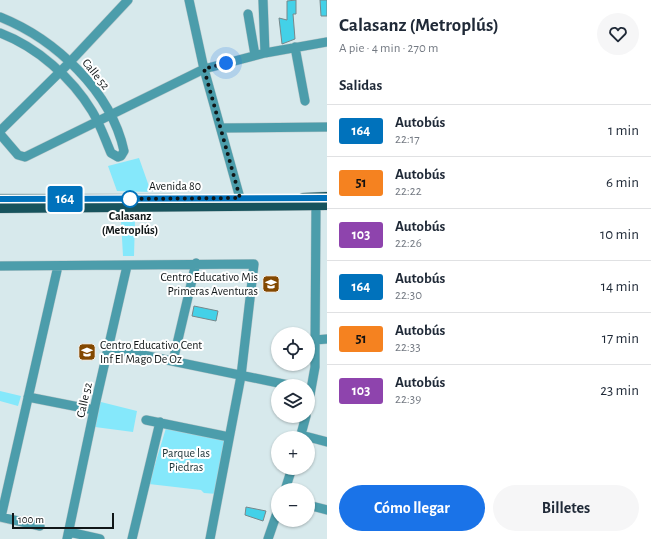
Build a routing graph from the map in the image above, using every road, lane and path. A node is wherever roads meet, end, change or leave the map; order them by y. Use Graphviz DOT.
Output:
graph roads {
  1 [pos="189,0"];
  2 [pos="263,0"];
  3 [pos="123,2"];
  4 [pos="248,14"];
  5 [pos="0,16"];
  6 [pos="0,34"];
  7 [pos="327,42"];
  8 [pos="295,47"];
  9 [pos="265,53"];
  10 [pos="255,56"];
  11 [pos="70,62"];
  12 [pos="204,69"];
  13 [pos="60,72"];
  14 [pos="306,101"];
  15 [pos="110,114"];
  16 [pos="97,120"];
  17 [pos="327,127"];
  18 [pos="221,128"];
  19 [pos="0,130"];
  20 [pos="0,134"];
  21 [pos="240,198"];
  22 [pos="327,198"];
  23 [pos="0,199"];
  24 [pos="316,204"];
  25 [pos="327,204"];
  26 [pos="0,208"];
  27 [pos="196,263"];
  28 [pos="0,266"];
  29 [pos="58,266"];
  30 [pos="127,266"];
  31 [pos="327,339"];
  32 [pos="315,340"];
  33 [pos="109,348"];
  34 [pos="173,360"];
  35 [pos="241,376"];
  36 [pos="271,382"];
  37 [pos="28,397"];
  38 [pos="94,410"];
  39 [pos="146,420"];
  40 [pos="160,422"];
  41 [pos="229,437"];
  42 [pos="315,439"];
  43 [pos="327,442"];
  44 [pos="315,507"];
  45 [pos="327,510"];
  46 [pos="1,517"];
  47 [pos="40,526"];
  48 [pos="272,527"];
  49 [pos="68,536"];
  50 [pos="100,539"];
  51 [pos="132,539"];
  52 [pos="210,539"];
  53 [pos="268,539"];
  1 -- 12 [label="street"];
  2 -- 9 [label="street"];
  3 -- 11 [label="street"];
  4 -- 10 [label="street"];
  5 -- 11 [label="street, Calle 52"];
  6 -- 13 [label="street, Calle 52"];
  7 -- 8 [label="street"];
  8 -- 9 [label="street"];
  8 -- 14 [label="street"];
  9 -- 10 [label="street"];
  10 -- 12 [label="street"];
  11 -- 13 [label="street"];
  11 -- 15 [label="street, Calle 52"];
  12 -- 15 [label="street"];
  12 -- 18 [label="street"];
  13 -- 16 [label="street, Calle 52"];
  13 -- 19 [label="street"];
  15 -- 16 [label="street"];
  15 -- 16 [label="street, Calle 52"];
  16 -- 20 [label="street"];
  17 -- 18 [label="street"];
  18 -- 21 [label="street"];
  21 -- 22 [label="main road, Avenida 80"];
  21 -- 23 [label="main road, Avenida 80"];
  24 -- 25 [label="main road, Avenida 80"];
  24 -- 26 [label="main road, Avenida 80"];
  24 -- 32 [label="street"];
  27 -- 30 [label="street"];
  27 -- 34 [label="street"];
  27 -- 35 [label="street"];
  28 -- 29 [label="street"];
  29 -- 30 [label="street"];
  29 -- 37 [label="street"];
  30 -- 33 [label="street, Calle 52"];
  31 -- 32 [label="street"];
  33 -- 34 [label="street"];
  33 -- 38 [label="street, Calle 52"];
  34 -- 35 [label="street"];
  35 -- 36 [label="street"];
  35 -- 41 [label="street"];
  37 -- 38 [label="street"];
  37 -- 46 [label="street"];
  38 -- 49 [label="street, Calle 52"];
  39 -- 40 [label="street"];
  40 -- 41 [label="street"];
  40 -- 51 [label="street"];
  41 -- 52 [label="street"];
  42 -- 43 [label="street"];
  44 -- 45 [label="street"];
  46 -- 47 [label="street"];
  48 -- 53 [label="street"];
  49 -- 50 [label="street"];
}
